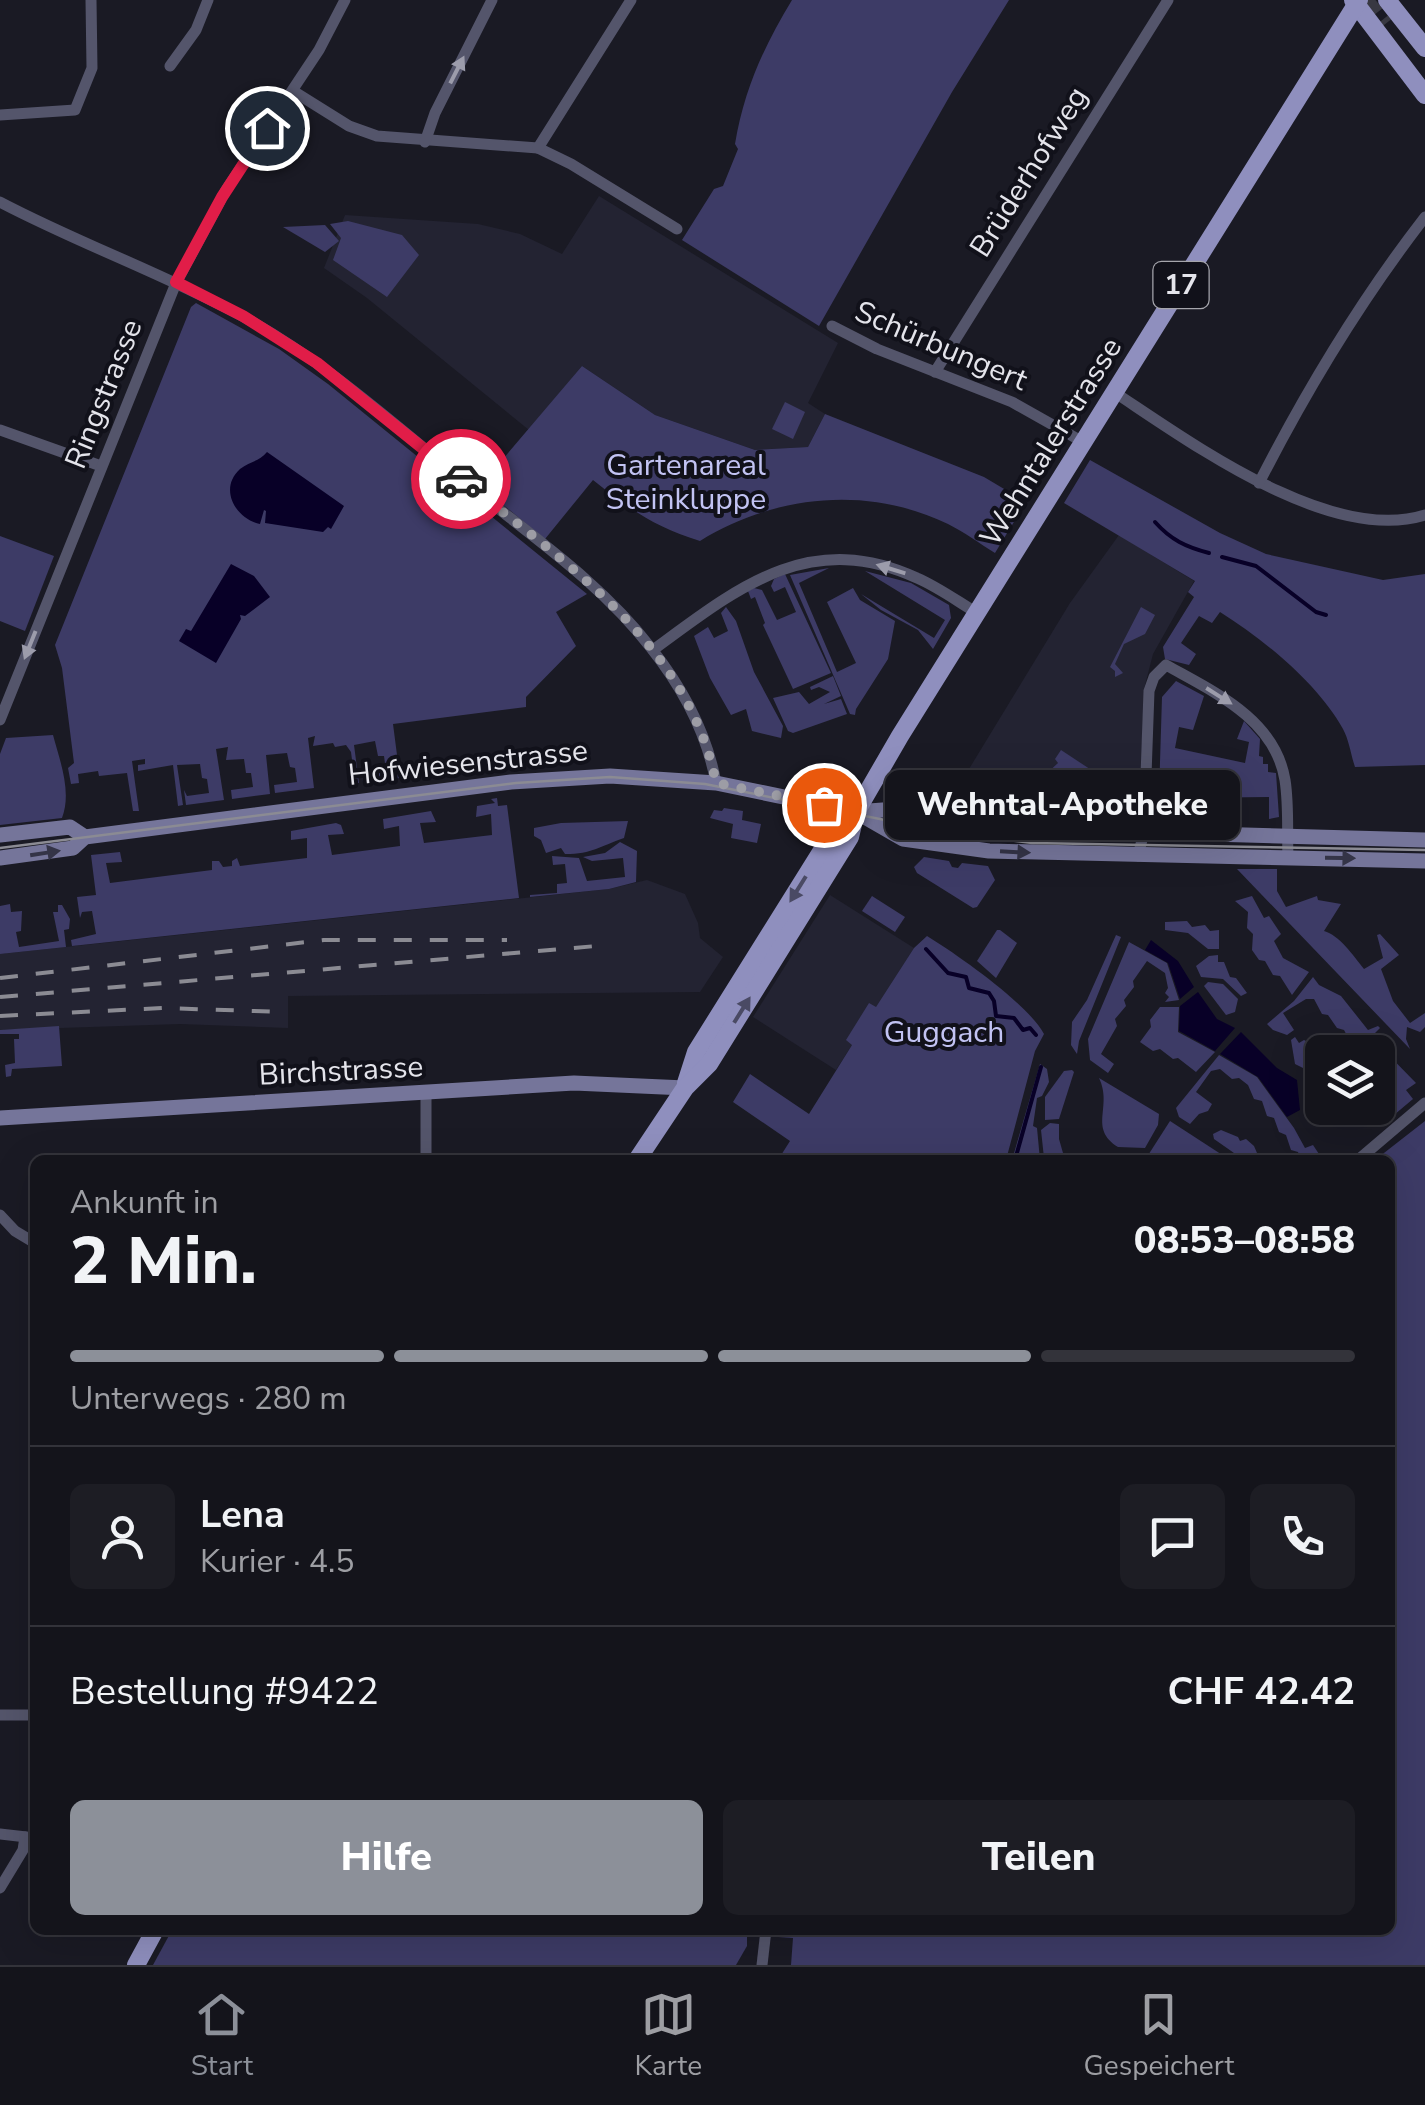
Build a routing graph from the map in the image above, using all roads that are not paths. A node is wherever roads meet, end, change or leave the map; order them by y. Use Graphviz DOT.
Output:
graph roads {
  1 [pos="91,0"];
  2 [pos="208,0"];
  3 [pos="345,0"];
  4 [pos="492,0"];
  5 [pos="632,0"];
  6 [pos="1168,0"];
  7 [pos="1356,2"];
  8 [pos="1387,14"];
  9 [pos="1425,48"];
  10 [pos="1425,61"];
  11 [pos="170,66"];
  12 [pos="1425,78"];
  13 [pos="293,91"];
  14 [pos="1425,95"];
  15 [pos="0,115"];
  16 [pos="425,142"];
  17 [pos="538,148"];
  18 [pos="0,202"];
  19 [pos="1425,217"];
  20 [pos="677,229"];
  21 [pos="176,282"];
  22 [pos="832,326"];
  23 [pos="934,372"];
  24 [pos="1114,392"];
  25 [pos="0,430"];
  26 [pos="1083,442"];
  27 [pos="101,466"];
  28 [pos="1260,483"];
  29 [pos="1425,515"];
  30 [pos="977,612"];
  31 [pos="654,650"];
  32 [pos="0,720"];
  33 [pos="716,783"];
  34 [pos="856,812"];
  35 [pos="1144,832"];
  36 [pos="0,834"];
  37 [pos="1287,836"];
  38 [pos="85,837"];
  39 [pos="1425,840"];
  40 [pos="1138,856"];
  41 [pos="0,858"];
  42 [pos="1288,858"];
  43 [pos="1425,861"];
  44 [pos="685,1088"];
  45 [pos="426,1093"];
  46 [pos="1425,1103"];
  47 [pos="0,1118"];
  48 [pos="426,1155"];
  49 [pos="640,1155"];
  50 [pos="1364,1155"];
  51 [pos="0,1215"];
  52 [pos="30,1241"];
  53 [pos="0,1714"];
  54 [pos="30,1715"];
  55 [pos="0,1834"];
  56 [pos="30,1837"];
  57 [pos="0,1888"];
  58 [pos="152,1935"];
  59 [pos="765,1935"];
  60 [pos="136,1965"];
  61 [pos="762,1965"];
  1 -- 15 [label="street"];
  2 -- 11 [label="street"];
  3 -- 13 [label="street, Ringstrasse"];
  16 -- 4 [label="street, one-way"];
  5 -- 17 [label="street"];
  6 -- 23 [label="street, Brüderhofweg"];
  7 -- 14 [label="main road"];
  7 -- 24 [label="main road, Wehntalerstrasse / 17"];
  8 -- 9 [label="main road"];
  8 -- 10 [label="main road"];
  8 -- 12 [label="main road"];
  13 -- 16 [label="street"];
  13 -- 21 [label="street, Ringstrasse"];
  16 -- 17 [label="street"];
  17 -- 20 [label="street"];
  18 -- 21 [label="street"];
  19 -- 28 [label="street"];
  21 -- 27 [label="street, Ringstrasse"];
  21 -- 31 [label="street"];
  22 -- 23 [label="street, Schürbungert"];
  23 -- 26 [label="street, Schürbungert"];
  24 -- 26 [label="main road, Wehntalerstrasse / 17"];
  24 -- 28 [label="street"];
  25 -- 27 [label="street"];
  26 -- 30 [label="main road, Wehntalerstrasse / 17"];
  27 -- 32 [label="street, Ringstrasse, one-way"];
  28 -- 29 [label="street"];
  30 -- 31 [label="street, one-way"];
  30 -- 34 [label="main road, Wehntalerstrasse / 17"];
  31 -- 33 [label="street"];
  33 -- 34 [label="street, Hofwiesenstrasse"];
  33 -- 38 [label="street, Hofwiesenstrasse"];
  34 -- 35 [label="street, Hofwiesenstrasse"];
  34 -- 40 [label="street, Hofwiesenstrasse, one-way"];
  34 -- 44 [label="main road, Wehntalerstrasse / 17"];
  35 -- 37 [label="street, Hofwiesenstrasse"];
  35 -- 37 [label="street, one-way"];
  35 -- 40 [label="street"];
  36 -- 38 [label="street, Hofwiesenstrasse"];
  37 -- 39 [label="street, Hofwiesenstrasse"];
  37 -- 42 [label="street"];
  41 -- 38 [label="street, Hofwiesenstrasse, one-way"];
  40 -- 42 [label="street, Hofwiesenstrasse"];
  42 -- 43 [label="street, Hofwiesenstrasse, one-way"];
  44 -- 45 [label="street, Birchstrasse"];
  44 -- 49 [label="main road, Wehntalerstrasse / 17"];
  45 -- 47 [label="street, Birchstrasse"];
  45 -- 48 [label="street"];
  46 -- 50 [label="street"];
  51 -- 52 [label="street"];
  53 -- 54 [label="street"];
  55 -- 56 [label="street"];
  56 -- 57 [label="street"];
  58 -- 60 [label="main road"];
  59 -- 61 [label="street"];
}
